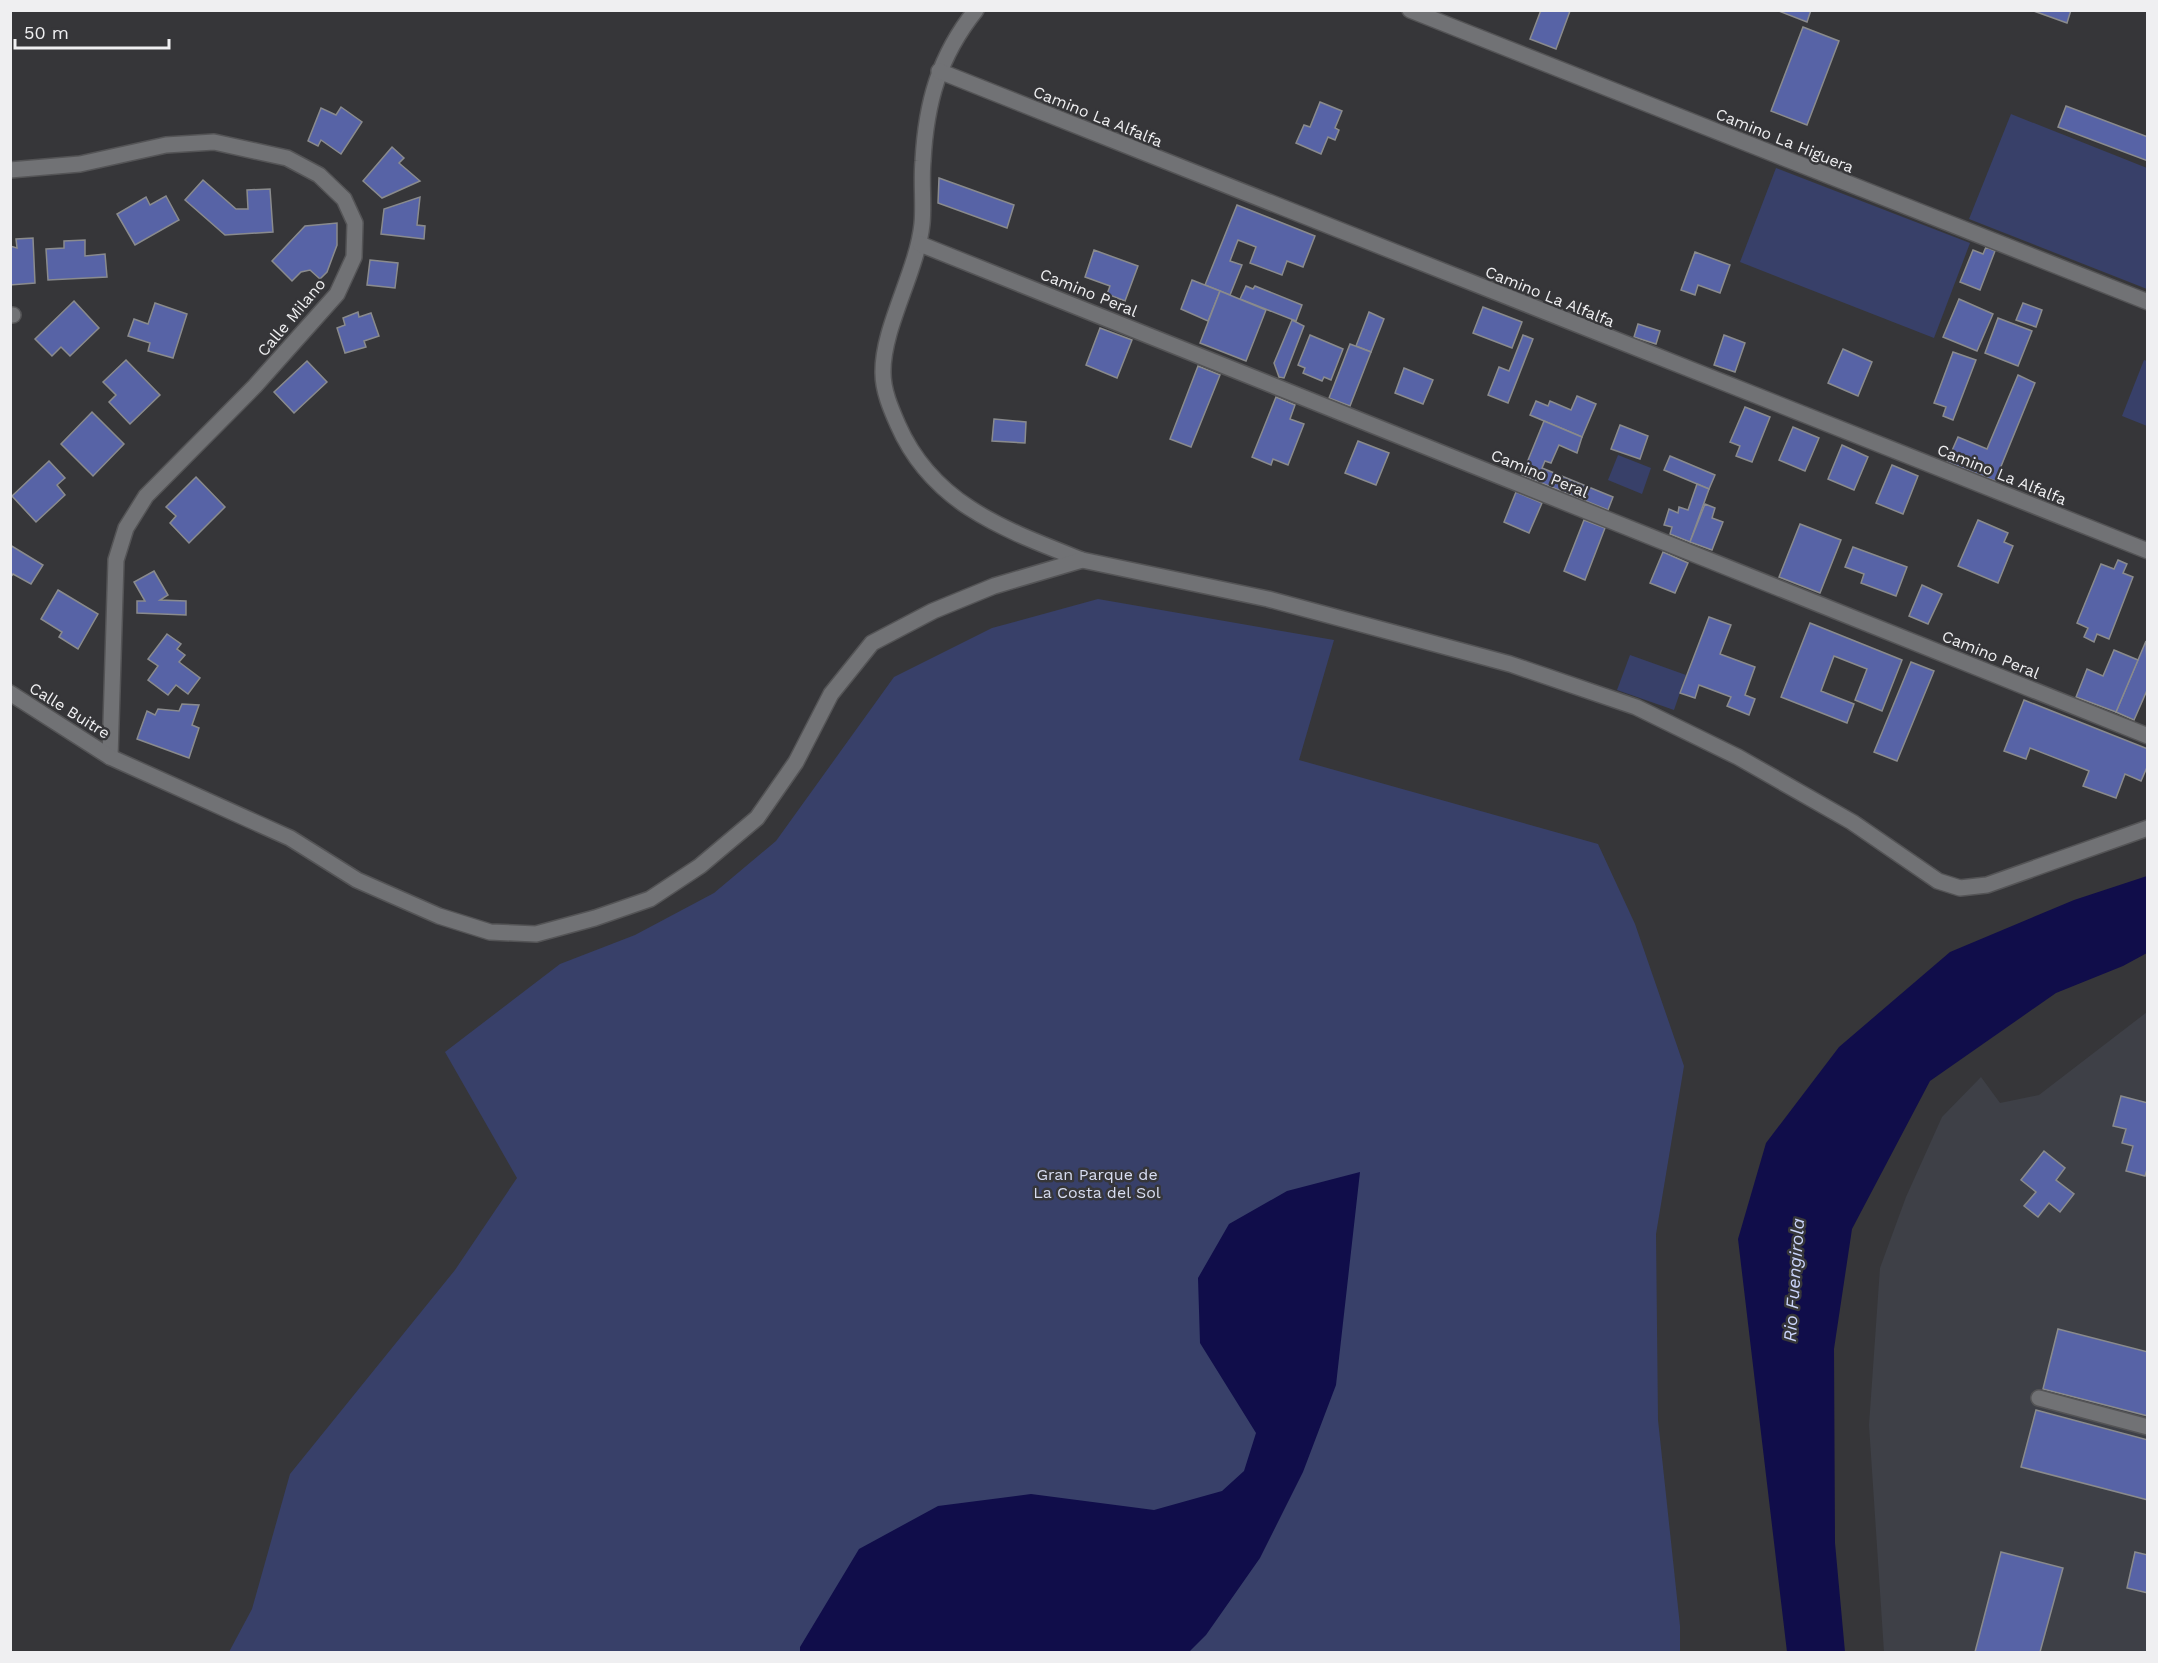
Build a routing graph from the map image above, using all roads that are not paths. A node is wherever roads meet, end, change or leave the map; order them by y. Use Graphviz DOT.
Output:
graph roads {
  1 [pos="976,10"];
  2 [pos="1410,10"];
  3 [pos="939,71"];
  4 [pos="10,170"];
  5 [pos="920,244"];
  6 [pos="2148,302"];
  7 [pos="2148,551"];
  8 [pos="1082,560"];
  9 [pos="10,693"];
  10 [pos="2148,736"];
  11 [pos="110,757"];
  12 [pos="2148,828"];
  13 [pos="2039,1398"];
  14 [pos="2148,1427"];
  1 -- 3 [label="street"];
  2 -- 6 [label="street, Camino La Higuera"];
  3 -- 5 [label="street"];
  3 -- 7 [label="street, Camino La Alfalfa"];
  4 -- 11 [label="street, Calle Milano"];
  5 -- 8 [label="street"];
  5 -- 10 [label="street, Camino Peral"];
  8 -- 11 [label="street, Calle Buitre"];
  8 -- 12 [label="street"];
  9 -- 11 [label="street, Calle Buitre"];
  13 -- 14 [label="street"];
}
